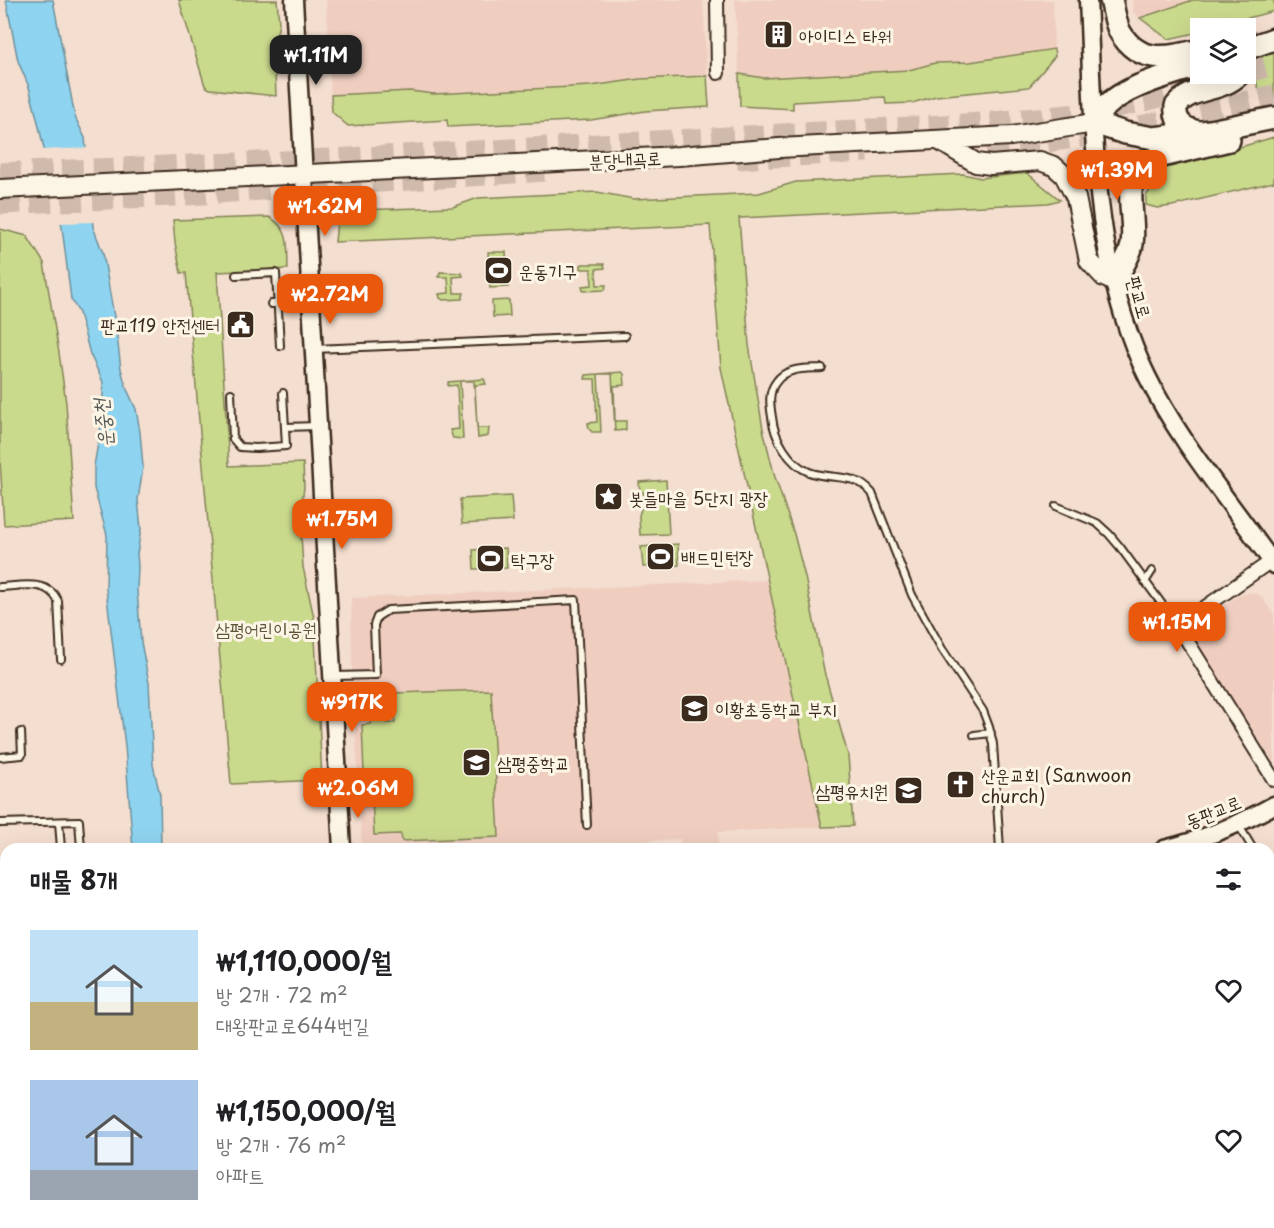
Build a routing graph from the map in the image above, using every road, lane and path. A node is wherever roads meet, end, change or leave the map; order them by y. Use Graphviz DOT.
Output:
graph roads {
  1 [pos="294,0"];
  2 [pos="717,0"];
  3 [pos="1088,0"];
  4 [pos="1111,0"];
  5 [pos="1274,31"];
  6 [pos="1256,42"];
  7 [pos="1190,52"];
  8 [pos="1190,68"];
  9 [pos="718,73"];
  10 [pos="1224,84"];
  11 [pos="1274,118"];
  12 [pos="1094,123"];
  13 [pos="1274,129"];
  14 [pos="1199,132"];
  15 [pos="940,141"];
  16 [pos="304,174"];
  17 [pos="8,188"];
  18 [pos="236,275"];
  19 [pos="1115,282"];
  20 [pos="311,303"];
  21 [pos="275,304"];
  22 [pos="625,336"];
  23 [pos="280,346"];
  24 [pos="314,349"];
  25 [pos="822,368"];
  26 [pos="231,393"];
  27 [pos="283,393"];
  28 [pos="318,426"];
  29 [pos="285,427"];
  30 [pos="1056,506"];
  31 [pos="1273,562"];
  32 [pos="1152,571"];
  33 [pos="1144,582"];
  34 [pos="0,587"];
  35 [pos="1178,627"];
  36 [pos="61,659"];
  37 [pos="331,676"];
  38 [pos="21,732"];
  39 [pos="991,733"];
  40 [pos="974,735"];
  41 [pos="0,757"];
  42 [pos="1274,780"];
  43 [pos="1274,805"];
  44 [pos="59,822"];
  45 [pos="0,823"];
  46 [pos="1237,824"];
  47 [pos="587,825"];
  48 [pos="61,843"];
  49 [pos="81,843"];
  50 [pos="342,843"];
  51 [pos="1000,843"];
  52 [pos="1187,843"];
  53 [pos="1250,843"];
  1 -- 16 [label="street"];
  2 -- 9 [label="street"];
  3 -- 12 [label="street, 판교로"];
  4 -- 7 [label="highway"];
  5 -- 6 [label="highway"];
  8 -- 12 [label="highway"];
  10 -- 14 [label="highway"];
  11 -- 14 [label="highway"];
  12 -- 14 [label="highway"];
  12 -- 15 [label="main road, 분당내곡로"];
  12 -- 19 [label="street, 판교로"];
  13 -- 19 [label="highway"];
  15 -- 16 [label="main road, 분당내곡로"];
  15 -- 19 [label="main road"];
  16 -- 17 [label="main road, 분당내곡로"];
  16 -- 20 [label="street"];
  18 -- 21 [label="lane"];
  19 -- 31 [label="street, 판교로"];
  20 -- 21 [label="lane"];
  20 -- 24 [label="street"];
  21 -- 23 [label="lane"];
  22 -- 24 [label="lane"];
  24 -- 28 [label="street"];
  25 -- 39 [label="lane"];
  26 -- 29 [label="lane"];
  27 -- 29 [label="lane"];
  28 -- 29 [label="lane"];
  28 -- 37 [label="street"];
  30 -- 33 [label="lane"];
  31 -- 35 [label="street"];
  32 -- 33 [label="lane"];
  33 -- 35 [label="lane"];
  34 -- 36 [label="lane"];
  35 -- 42 [label="street"];
  37 -- 47 [label="lane"];
  37 -- 50 [label="street"];
  38 -- 41 [label="lane"];
  39 -- 40 [label="lane"];
  39 -- 51 [label="lane"];
  43 -- 46 [label="street, 동판교로"];
  44 -- 45 [label="lane"];
  44 -- 48 [label="lane"];
  44 -- 49 [label="lane"];
  46 -- 52 [label="street, 동판교로"];
  46 -- 53 [label="lane"];
}
